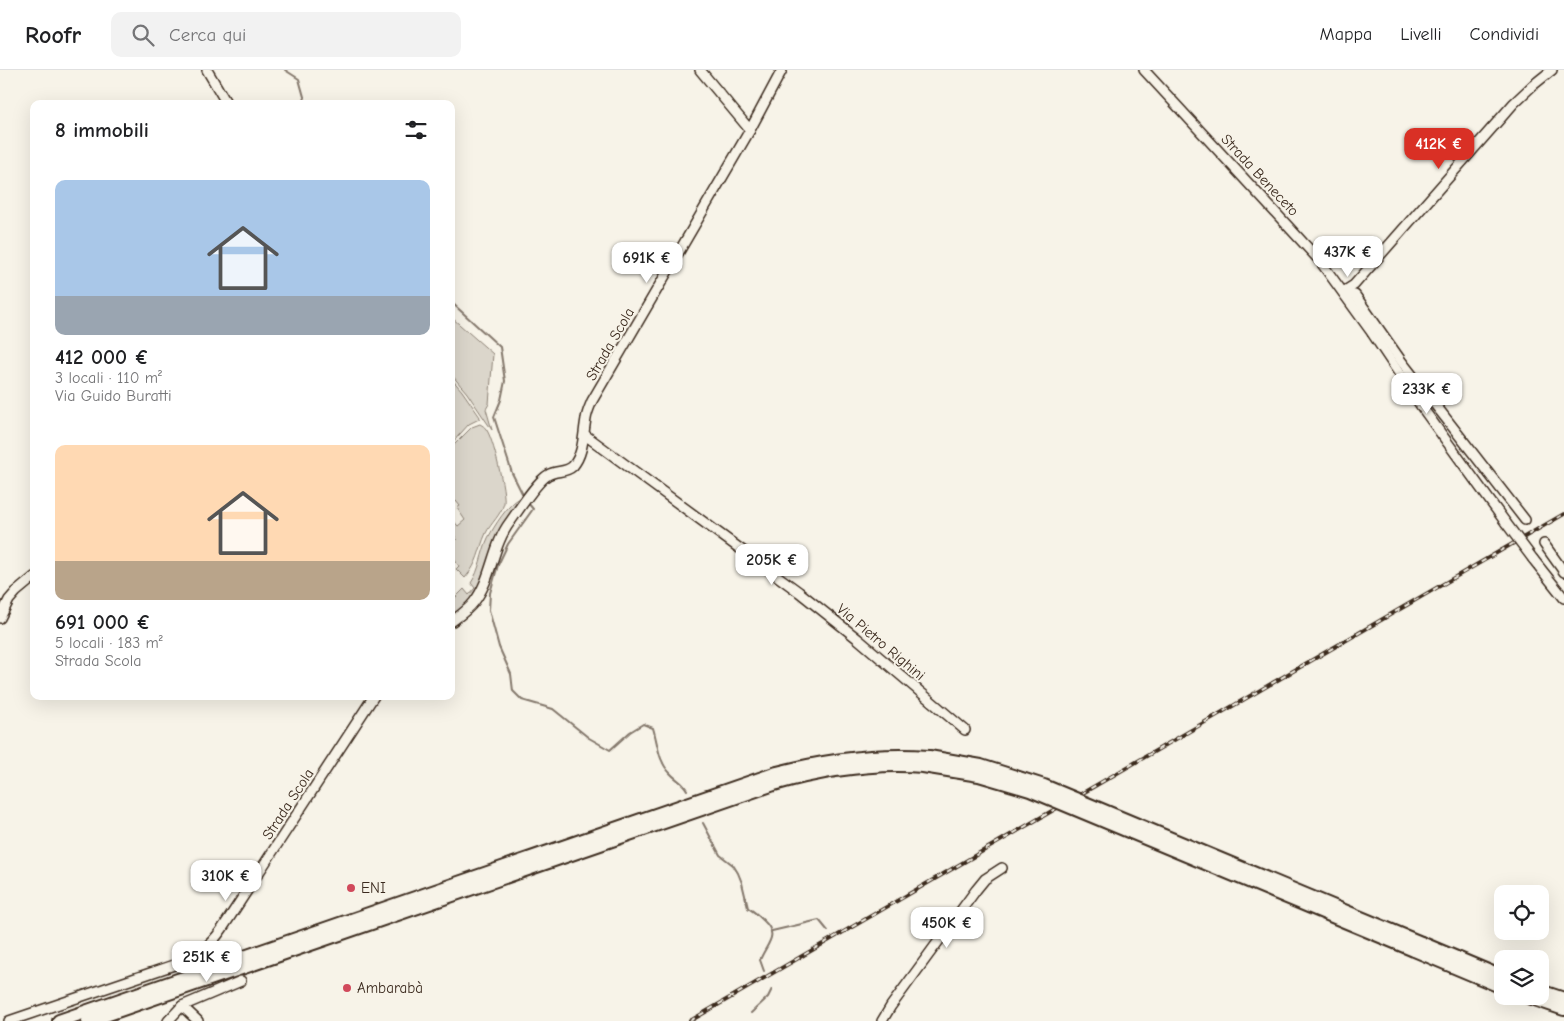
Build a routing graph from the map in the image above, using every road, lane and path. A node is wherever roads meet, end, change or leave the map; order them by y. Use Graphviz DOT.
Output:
graph roads {
  1 [pos="207,70"];
  2 [pos="700,70"];
  3 [pos="782,70"];
  4 [pos="1144,70"];
  5 [pos="1552,70"];
  6 [pos="225,100"];
  7 [pos="750,130"];
  8 [pos="1343,292"];
  9 [pos="585,435"];
  10 [pos="1525,520"];
  11 [pos="1544,544"];
  12 [pos="1564,572"];
  13 [pos="30,580"];
  14 [pos="1564,598"];
  15 [pos="0,618"];
  16 [pos="455,619"];
  17 [pos="370,700"];
  18 [pos="965,730"];
  19 [pos="926,762"];
  20 [pos="1002,868"];
  21 [pos="1417,947"];
  22 [pos="1494,974"];
  23 [pos="241,982"];
  24 [pos="1494,983"];
  25 [pos="1549,995"];
  26 [pos="1564,999"];
  27 [pos="1549,1004"];
  28 [pos="182,1006"];
  29 [pos="1564,1009"];
  30 [pos="9,1021"];
  31 [pos="59,1021"];
  32 [pos="88,1021"];
  33 [pos="168,1021"];
  34 [pos="198,1021"];
  35 [pos="882,1021"];
  1 -- 6 [label="street"];
  2 -- 7 [label="street"];
  3 -- 7 [label="street, Strada Scola"];
  4 -- 8 [label="street, Strada Beneceto"];
  5 -- 8 [label="street"];
  7 -- 9 [label="street, Strada Scola"];
  8 -- 10 [label="street"];
  8 -- 14 [label="street, Strada Beneceto, bridge"];
  9 -- 16 [label="street, Strada Scola"];
  9 -- 18 [label="street, Via Pietro Righini"];
  11 -- 12 [label="street"];
  13 -- 15 [label="street"];
  17 -- 30 [label="street, Strada Scola"];
  19 -- 21 [label="highway, bridge"];
  19 -- 31 [label="highway"];
  19 -- 32 [label="highway"];
  20 -- 35 [label="street"];
  21 -- 22 [label="highway"];
  21 -- 24 [label="highway"];
  23 -- 28 [label="street"];
  25 -- 26 [label="highway"];
  27 -- 29 [label="highway"];
  28 -- 33 [label="street"];
  28 -- 34 [label="street"];
}
